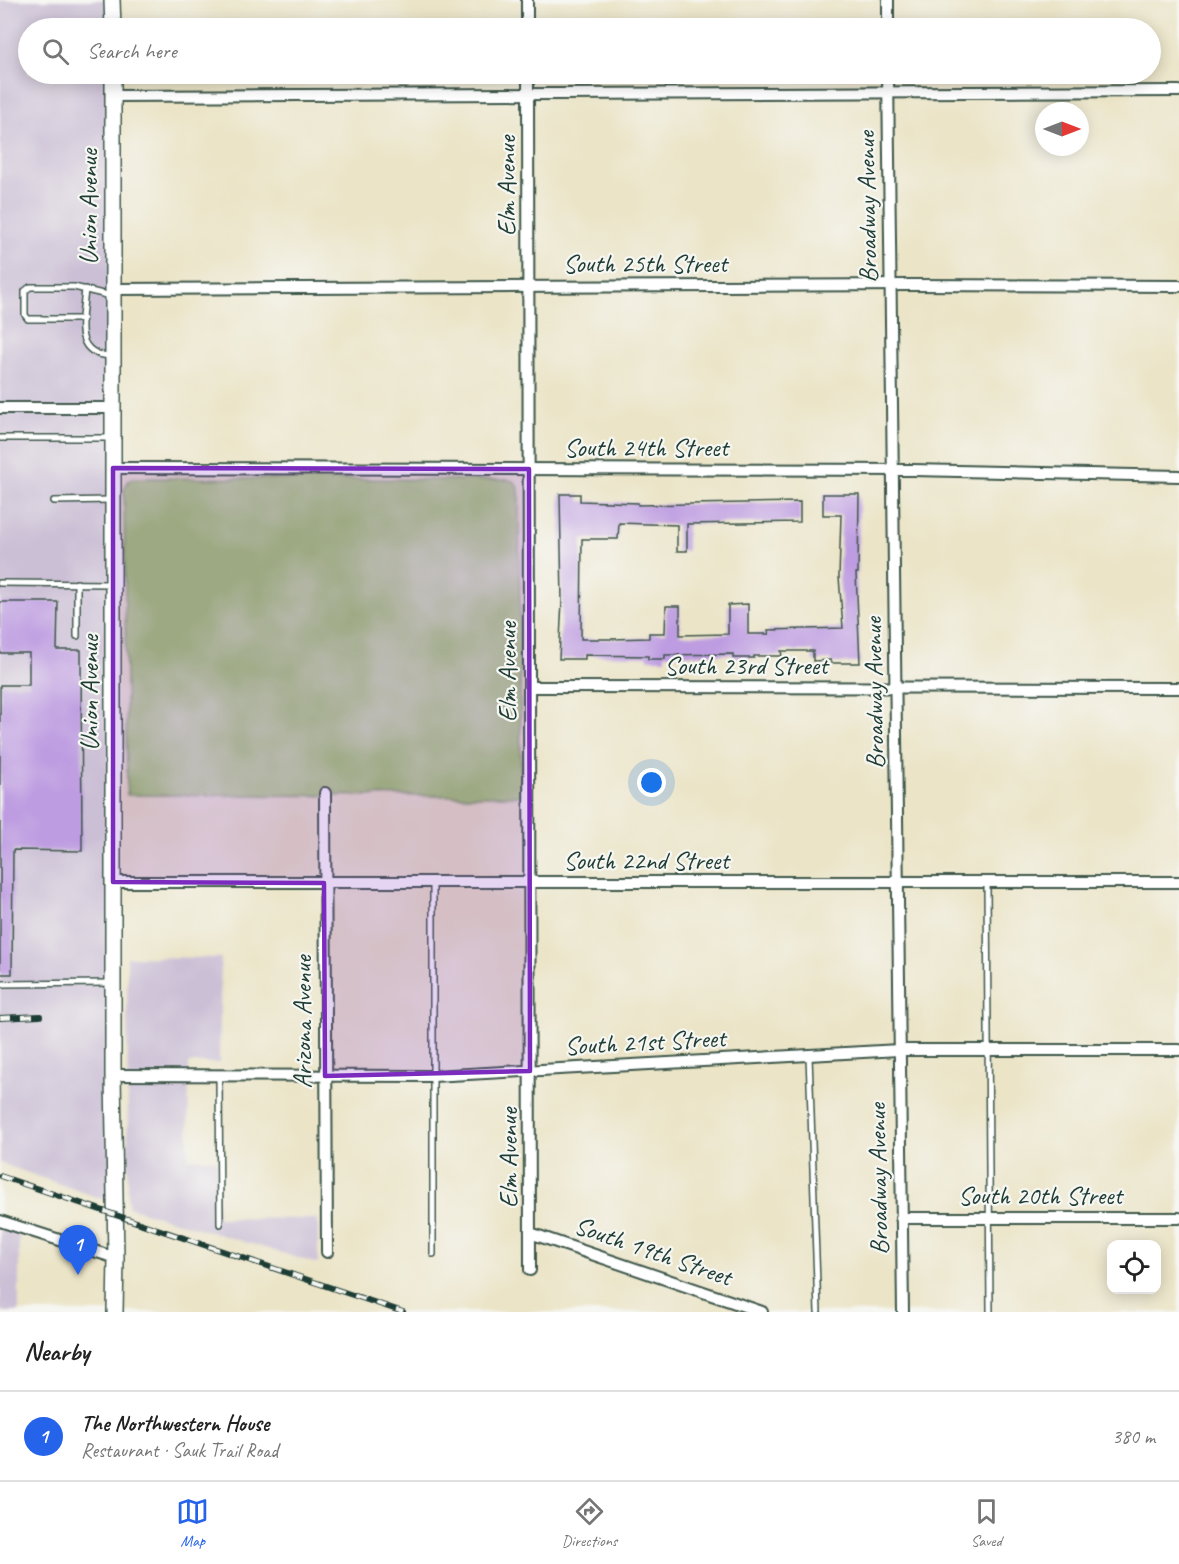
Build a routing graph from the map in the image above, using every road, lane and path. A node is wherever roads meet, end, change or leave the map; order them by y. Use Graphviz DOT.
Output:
graph roads {
  1 [pos="112,0"];
  2 [pos="527,0"];
  3 [pos="888,0"];
  4 [pos="112,18"];
  5 [pos="527,18"];
  6 [pos="888,18"];
  7 [pos="113,84"];
  8 [pos="528,84"];
  9 [pos="888,84"];
  10 [pos="1179,91"];
  11 [pos="888,92"];
  12 [pos="528,93"];
  13 [pos="113,96"];
  14 [pos="891,285"];
  15 [pos="529,286"];
  16 [pos="1179,286"];
  17 [pos="85,289"];
  18 [pos="112,292"];
  19 [pos="83,319"];
  20 [pos="112,356"];
  21 [pos="0,408"];
  22 [pos="113,408"];
  23 [pos="0,438"];
  24 [pos="113,438"];
  25 [pos="113,468"];
  26 [pos="529,469"];
  27 [pos="893,470"];
  28 [pos="1179,476"];
  29 [pos="113,500"];
  30 [pos="54,501"];
  31 [pos="0,583"];
  32 [pos="77,583"];
  33 [pos="113,584"];
  34 [pos="77,636"];
  35 [pos="530,687"];
  36 [pos="896,688"];
  37 [pos="1179,688"];
  38 [pos="325,793"];
  39 [pos="113,882"];
  40 [pos="1179,882"];
  41 [pos="324,883"];
  42 [pos="433,883"];
  43 [pos="530,883"];
  44 [pos="897,883"];
  45 [pos="987,883"];
  46 [pos="113,983"];
  47 [pos="0,984"];
  48 [pos="899,1050"];
  49 [pos="988,1050"];
  50 [pos="1179,1050"];
  51 [pos="809,1054"];
  52 [pos="530,1071"];
  53 [pos="113,1075"];
  54 [pos="219,1075"];
  55 [pos="325,1076"];
  56 [pos="433,1076"];
  57 [pos="902,1218"];
  58 [pos="990,1218"];
  59 [pos="1179,1218"];
  60 [pos="0,1221"];
  61 [pos="220,1224"];
  62 [pos="530,1233"];
  63 [pos="327,1252"];
  64 [pos="433,1254"];
  65 [pos="116,1258"];
  66 [pos="530,1270"];
  67 [pos="114,1312"];
  68 [pos="762,1312"];
  69 [pos="818,1312"];
  70 [pos="903,1312"];
  71 [pos="990,1312"];
  1 -- 4 [label="street"];
  2 -- 5 [label="street"];
  3 -- 6 [label="street"];
  7 -- 13 [label="street, Union Avenue"];
  8 -- 12 [label="street, Elm Avenue"];
  9 -- 11 [label="street, Broadway Avenue"];
  10 -- 11 [label="street"];
  11 -- 12 [label="street"];
  11 -- 14 [label="street, Broadway Avenue"];
  12 -- 13 [label="street"];
  12 -- 15 [label="street, Elm Avenue"];
  13 -- 18 [label="street, Union Avenue"];
  14 -- 15 [label="street, South 25th Street"];
  14 -- 16 [label="street, South 25th Street"];
  14 -- 27 [label="street, Broadway Avenue"];
  15 -- 18 [label="street, South 25th Street"];
  15 -- 26 [label="street, Elm Avenue"];
  17 -- 18 [label="lane"];
  17 -- 19 [label="lane"];
  17 -- 19 [label="lane"];
  18 -- 20 [label="street, Union Avenue"];
  19 -- 20 [label="lane"];
  20 -- 22 [label="street, Union Avenue"];
  21 -- 22 [label="street"];
  22 -- 24 [label="street, Union Avenue"];
  23 -- 24 [label="lane"];
  24 -- 25 [label="street, Union Avenue"];
  25 -- 26 [label="street, South 24th Street"];
  25 -- 29 [label="street, Union Avenue"];
  26 -- 27 [label="street, South 24th Street"];
  26 -- 35 [label="street, Elm Avenue"];
  27 -- 28 [label="street, South 24th Street"];
  27 -- 36 [label="street, Broadway Avenue"];
  29 -- 30 [label="lane"];
  29 -- 33 [label="street, Union Avenue"];
  31 -- 32 [label="lane"];
  32 -- 33 [label="lane"];
  32 -- 34 [label="lane"];
  33 -- 39 [label="street, Union Avenue"];
  35 -- 36 [label="street, South 23rd Street"];
  35 -- 43 [label="street, Elm Avenue"];
  36 -- 37 [label="street, South 23rd Street"];
  36 -- 44 [label="street, Broadway Avenue"];
  38 -- 41 [label="street, Arizona Avenue"];
  39 -- 41 [label="street, South 22nd Street"];
  39 -- 46 [label="street, Union Avenue"];
  40 -- 45 [label="street, South 22nd Street"];
  41 -- 42 [label="street, South 22nd Street"];
  41 -- 55 [label="street, Arizona Avenue"];
  42 -- 43 [label="street, South 22nd Street"];
  42 -- 56 [label="lane"];
  43 -- 44 [label="street, South 22nd Street"];
  43 -- 52 [label="street, Elm Avenue"];
  44 -- 45 [label="street, South 22nd Street"];
  44 -- 48 [label="street, Broadway Avenue"];
  45 -- 49 [label="lane"];
  46 -- 47 [label="lane"];
  46 -- 53 [label="street, Union Avenue"];
  48 -- 49 [label="street, South 21st Street"];
  48 -- 51 [label="street, South 21st Street"];
  48 -- 57 [label="street, Broadway Avenue"];
  49 -- 50 [label="street, South 21st Street"];
  49 -- 58 [label="lane"];
  51 -- 52 [label="street, South 21st Street"];
  51 -- 69 [label="lane"];
  52 -- 56 [label="street, South 21st Street"];
  52 -- 62 [label="street, Elm Avenue"];
  53 -- 54 [label="street, South 21st Street"];
  53 -- 65 [label="street, Union Avenue"];
  54 -- 55 [label="street, South 21st Street"];
  54 -- 61 [label="lane"];
  55 -- 56 [label="street, South 21st Street"];
  55 -- 63 [label="street, Arizona Avenue"];
  56 -- 64 [label="lane"];
  57 -- 58 [label="street, South 20th Street"];
  57 -- 70 [label="street, Broadway Avenue"];
  58 -- 59 [label="street, South 20th Street"];
  58 -- 71 [label="lane"];
  60 -- 65 [label="street"];
  62 -- 66 [label="street, Elm Avenue"];
  62 -- 68 [label="street, South 19th Street"];
  65 -- 67 [label="street, Union Avenue"];
}
